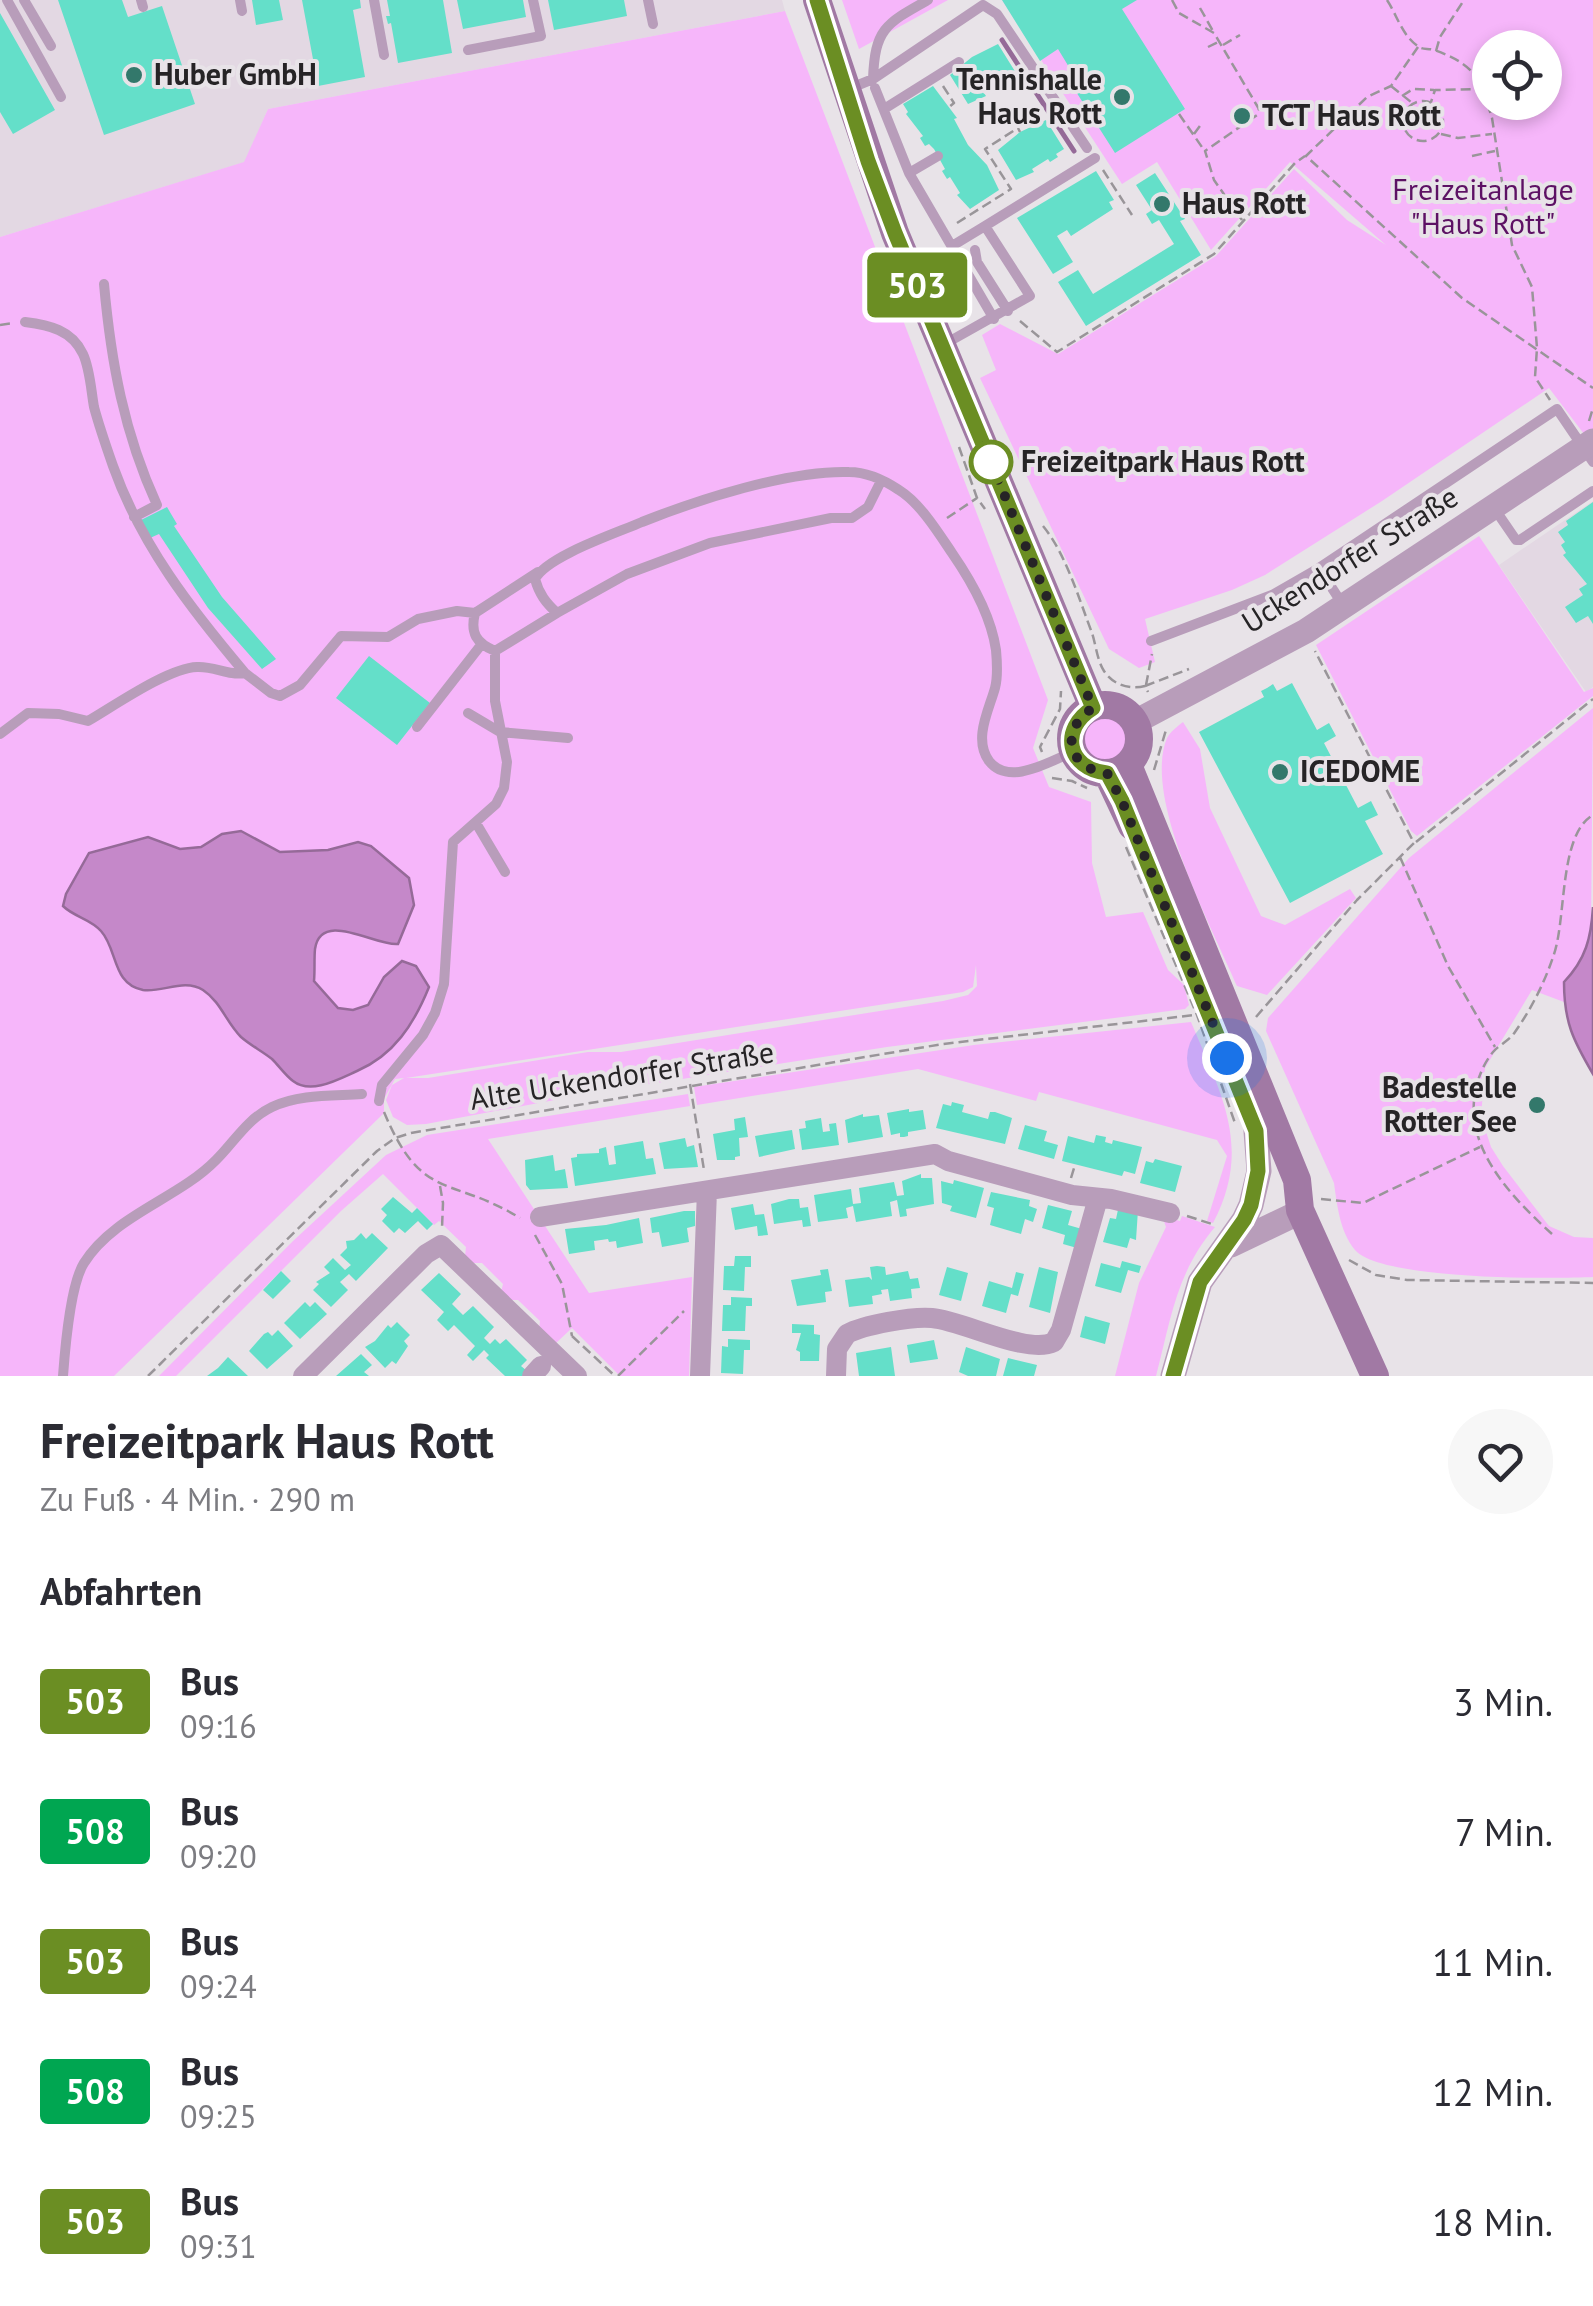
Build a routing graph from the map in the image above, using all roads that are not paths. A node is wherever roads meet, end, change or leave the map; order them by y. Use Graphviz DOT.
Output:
graph roads {
  1 [pos="6,0"];
  2 [pos="24,0"];
  3 [pos="374,0"];
  4 [pos="533,0"];
  5 [pos="648,0"];
  6 [pos="817,0"];
  7 [pos="928,0"];
  8 [pos="653,24"];
  9 [pos="51,46"];
  10 [pos="468,50"];
  11 [pos="384,55"];
  12 [pos="959,62"];
  13 [pos="874,84"];
  14 [pos="845,90"];
  15 [pos="61,97"];
  16 [pos="884,110"];
  17 [pos="1087,148"];
  18 [pos="938,156"];
  19 [pos="1095,158"];
  20 [pos="909,173"];
  21 [pos="985,226"];
  22 [pos="952,246"];
  23 [pos="975,250"];
  24 [pos="104,284"];
  25 [pos="1008,311"];
  26 [pos="994,319"];
  27 [pos="25,322"];
  28 [pos="942,346"];
  29 [pos="1590,450"];
  30 [pos="881,481"];
  31 [pos="1593,492"];
  32 [pos="1494,507"];
  33 [pos="134,516"];
  34 [pos="1319,568"];
  35 [pos="539,572"];
  36 [pos="1345,607"];
  37 [pos="475,613"];
  38 [pos="557,613"];
  39 [pos="1151,641"];
  40 [pos="482,646"];
  41 [pos="494,651"];
  42 [pos="245,673"];
  43 [pos="1093,708"];
  44 [pos="468,713"];
  45 [pos="1135,722"];
  46 [pos="417,727"];
  47 [pos="500,732"];
  48 [pos="0,734"];
  49 [pos="568,738"];
  50 [pos="1073,752"];
  51 [pos="1110,777"];
  52 [pos="476,823"];
  53 [pos="505,872"];
  54 [pos="362,1094"];
  55 [pos="379,1101"];
  56 [pos="1247,1132"];
  57 [pos="707,1191"];
  58 [pos="1098,1198"];
  59 [pos="1307,1207"];
  60 [pos="1170,1213"];
  61 [pos="537,1226"];
  62 [pos="1220,1255"];
  63 [pos="542,1365"];
  64 [pos="63,1376"];
  65 [pos="304,1376"];
  66 [pos="577,1376"];
  67 [pos="700,1376"];
  68 [pos="836,1376"];
  69 [pos="1172,1376"];
  70 [pos="1376,1376"];
  1 -- 15 [label="lane"];
  2 -- 9 [label="lane"];
  3 -- 11 [label="lane"];
  4 -- 10 [label="lane"];
  5 -- 8 [label="lane"];
  6 -- 14 [label="main road"];
  7 -- 13 [label="lane"];
  12 -- 16 [label="lane"];
  13 -- 14 [label="lane"];
  13 -- 16 [label="lane"];
  13 -- 17 [label="lane"];
  14 -- 28 [label="main road"];
  16 -- 20 [label="lane"];
  18 -- 20 [label="lane"];
  19 -- 21 [label="lane"];
  20 -- 22 [label="lane"];
  21 -- 22 [label="lane"];
  21 -- 25 [label="lane"];
  22 -- 26 [label="lane"];
  23 -- 25 [label="lane"];
  24 -- 33 [label="lane"];
  25 -- 26 [label="lane"];
  26 -- 28 [label="lane"];
  27 -- 33 [label="lane"];
  28 -- 43 [label="main road"];
  29 -- 32 [label="street, Uckendorfer Straße"];
  29 -- 34 [label="lane"];
  30 -- 35 [label="lane"];
  30 -- 38 [label="lane"];
  30 -- 50 [label="lane"];
  31 -- 32 [label="lane"];
  32 -- 36 [label="street, Uckendorfer Straße"];
  33 -- 42 [label="lane"];
  34 -- 36 [label="lane"];
  34 -- 39 [label="lane"];
  35 -- 37 [label="lane"];
  35 -- 38 [label="lane"];
  36 -- 45 [label="street, Uckendorfer Straße"];
  37 -- 40 [label="lane"];
  37 -- 42 [label="lane"];
  38 -- 41 [label="lane"];
  40 -- 41 [label="lane"];
  40 -- 46 [label="lane"];
  41 -- 47 [label="lane"];
  42 -- 48 [label="lane"];
  43 -- 45 [label="main road"];
  43 -- 50 [label="main road"];
  44 -- 47 [label="lane"];
  45 -- 51 [label="main road"];
  47 -- 49 [label="lane"];
  47 -- 52 [label="lane"];
  50 -- 51 [label="main road"];
  51 -- 56 [label="main road"];
  51 -- 59 [label="main road"];
  52 -- 53 [label="lane"];
  52 -- 55 [label="lane"];
  54 -- 64 [label="lane"];
  56 -- 59 [label="main road"];
  56 -- 62 [label="street"];
  57 -- 58 [label="street"];
  57 -- 61 [label="street"];
  57 -- 67 [label="street"];
  58 -- 60 [label="street"];
  58 -- 68 [label="street"];
  59 -- 62 [label="street"];
  59 -- 70 [label="main road"];
  62 -- 69 [label="street"];
  63 -- 65 [label="street"];
  63 -- 66 [label="street"];
}
